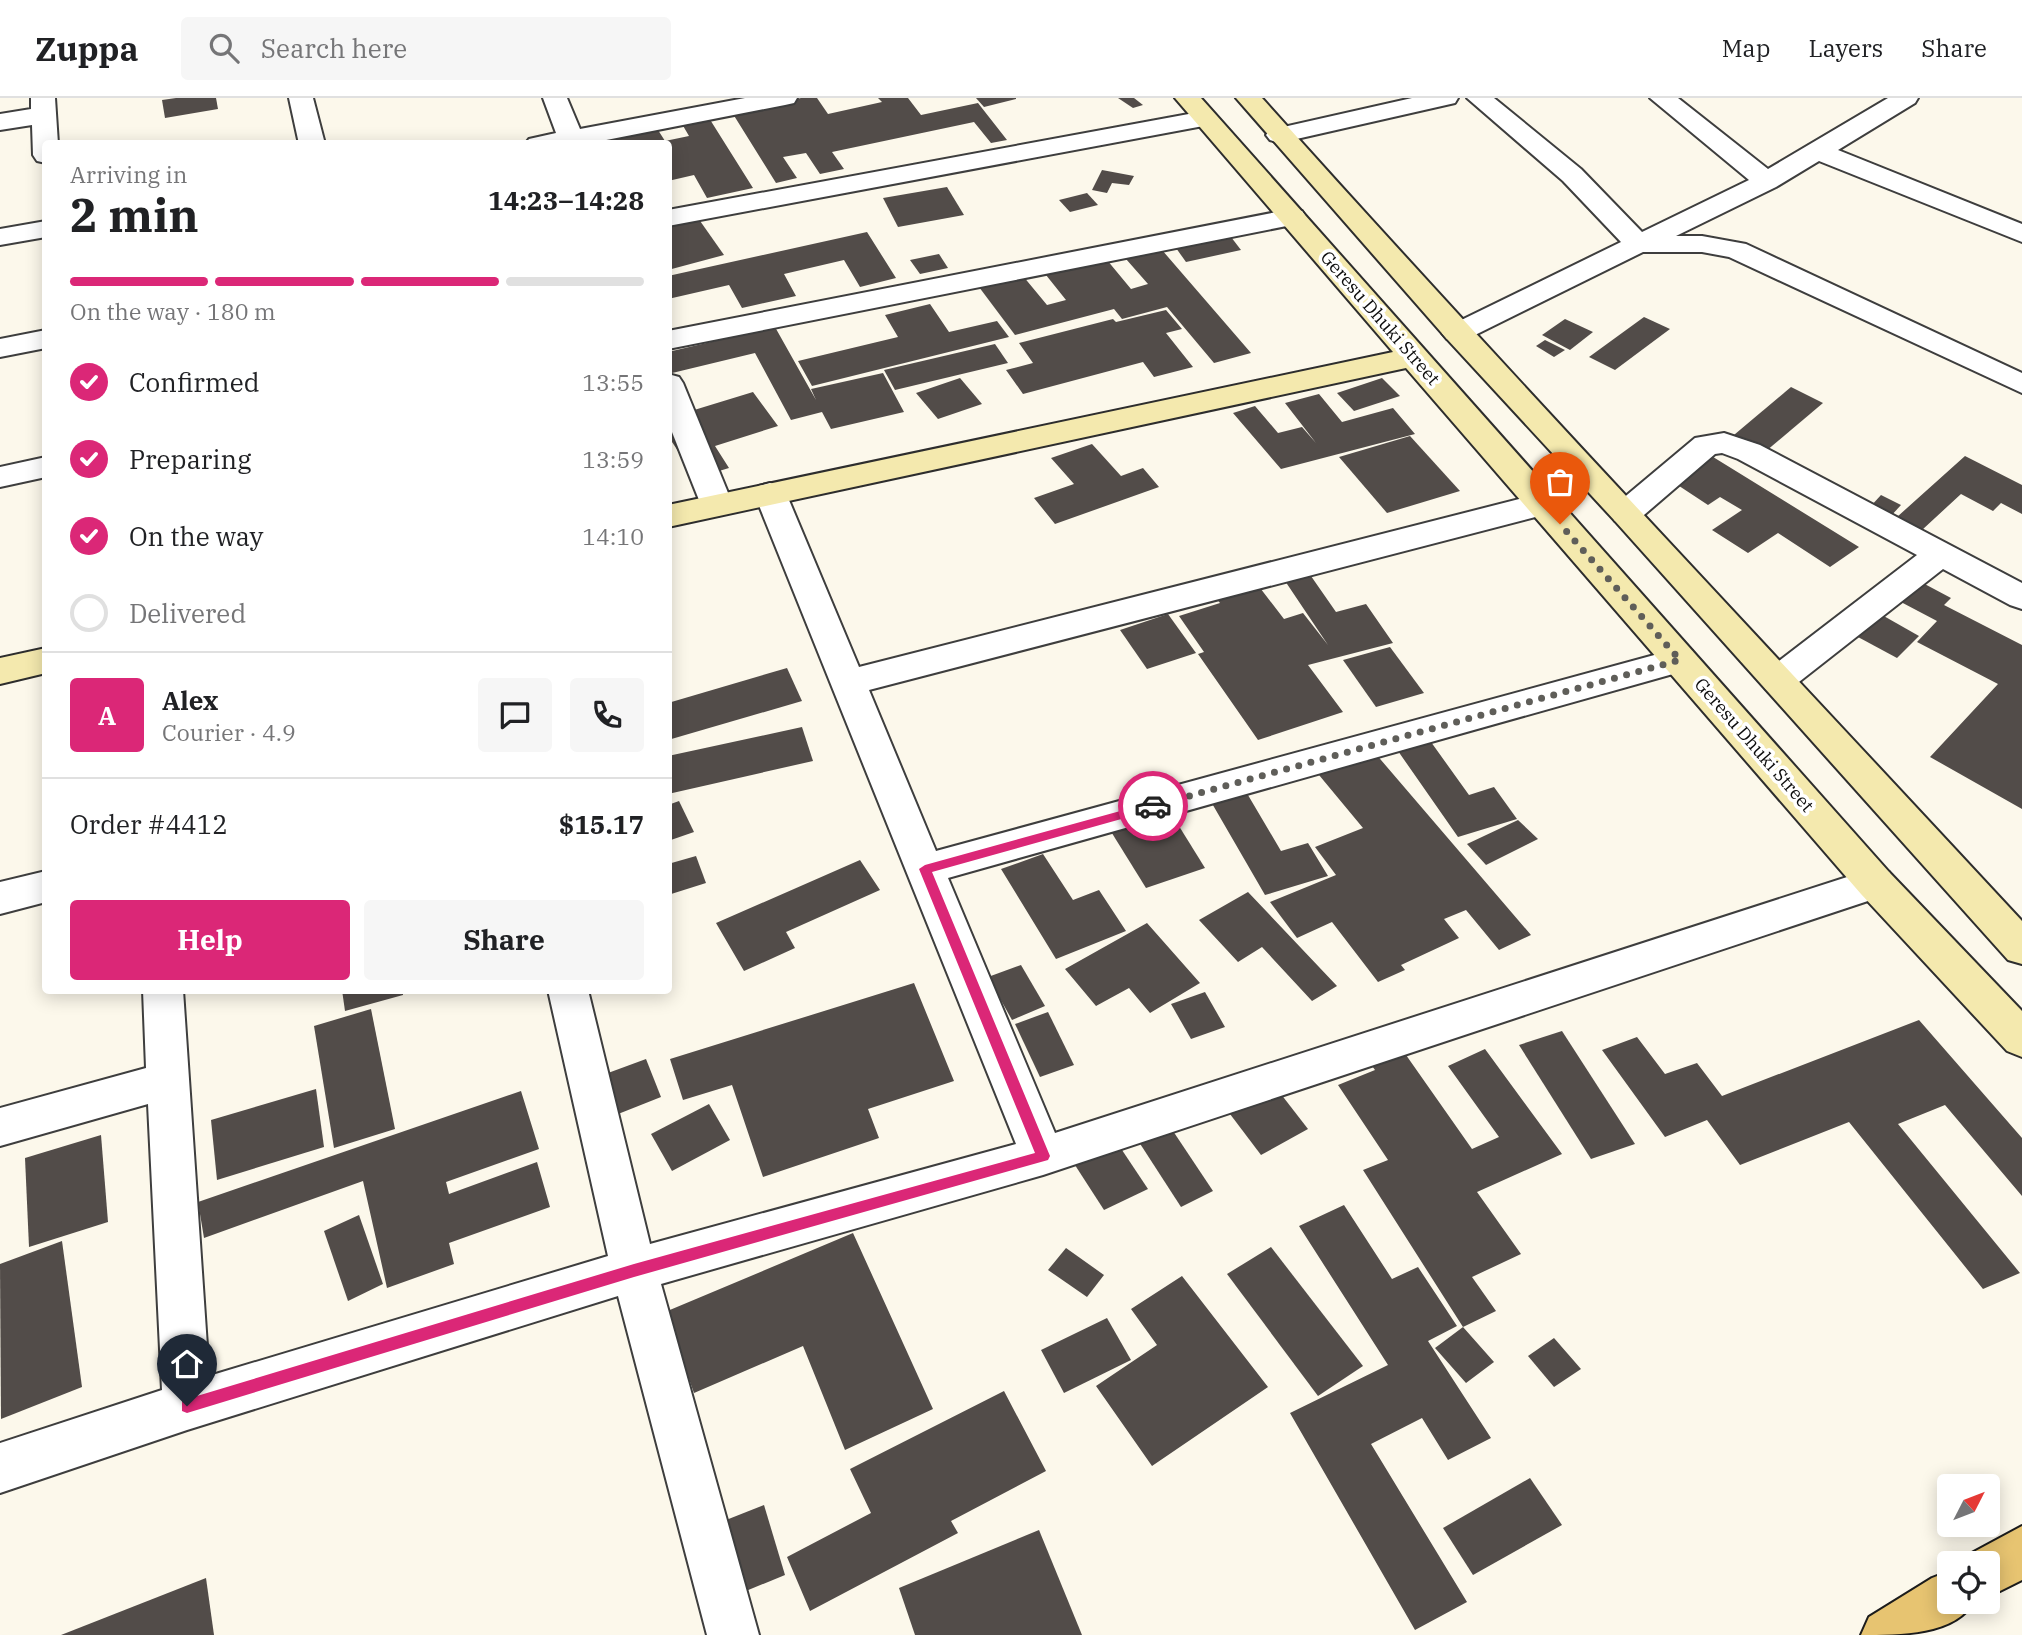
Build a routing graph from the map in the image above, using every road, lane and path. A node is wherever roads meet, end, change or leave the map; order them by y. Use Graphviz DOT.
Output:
graph roads {
  1 [pos="301,98"];
  2 [pos="555,98"];
  3 [pos="785,98"];
  4 [pos="1248,98"];
  5 [pos="1446,98"];
  6 [pos="1479,98"];
  7 [pos="1662,98"];
  8 [pos="1906,98"];
  9 [pos="1873,105"];
  10 [pos="43,106"];
  11 [pos="1196,108"];
  12 [pos="0,122"];
  13 [pos="1279,135"];
  14 [pos="45,140"];
  15 [pos="311,140"];
  16 [pos="572,140"];
  17 [pos="577,140"];
  18 [pos="1818,151"];
  19 [pos="1767,181"];
  20 [pos="672,217"];
  21 [pos="1292,218"];
  22 [pos="42,230"];
  23 [pos="2022,234"];
  24 [pos="0,237"];
  25 [pos="1638,244"];
  26 [pos="1457,333"];
  27 [pos="672,339"];
  28 [pos="42,340"];
  29 [pos="0,348"];
  30 [pos="1414,357"];
  31 [pos="2022,384"];
  32 [pos="672,393"];
  33 [pos="42,468"];
  34 [pos="0,477"];
  35 [pos="770,493"];
  36 [pos="1543,504"];
  37 [pos="717,505"];
  38 [pos="1626,513"];
  39 [pos="672,515"];
  40 [pos="1940,554"];
  41 [pos="2022,597"];
  42 [pos="1680,660"];
  43 [pos="42,661"];
  44 [pos="0,671"];
  45 [pos="1778,680"];
  46 [pos="848,683"];
  47 [pos="925,869"];
  48 [pos="1875,883"];
  49 [pos="42,887"];
  50 [pos="0,898"];
  51 [pos="2022,948"];
  52 [pos="163,994"];
  53 [pos="569,994"];
  54 [pos="2022,1039"];
  55 [pos="169,1080"];
  56 [pos="0,1127"];
  57 [pos="1043,1156"];
  58 [pos="634,1270"];
  59 [pos="187,1406"];
  60 [pos="0,1468"];
  61 [pos="2022,1551"];
  62 [pos="2000,1565"];
  63 [pos="1937,1604"];
  64 [pos="733,1635"];
  65 [pos="1886,1635"];
  1 -- 15 [label="street"];
  2 -- 16 [label="street"];
  3 -- 17 [label="street"];
  4 -- 13 [label="main road"];
  5 -- 13 [label="street"];
  6 -- 25 [label="street"];
  7 -- 19 [label="street"];
  8 -- 9 [label="street"];
  9 -- 18 [label="street"];
  10 -- 12 [label="street"];
  10 -- 14 [label="street"];
  11 -- 20 [label="street"];
  11 -- 21 [label="main road, Geresu Dhuki Street"];
  13 -- 26 [label="main road"];
  18 -- 19 [label="street"];
  18 -- 23 [label="street"];
  19 -- 25 [label="street"];
  21 -- 27 [label="street"];
  21 -- 30 [label="main road, Geresu Dhuki Street"];
  22 -- 24 [label="street"];
  25 -- 26 [label="street"];
  25 -- 31 [label="street"];
  26 -- 38 [label="main road"];
  28 -- 29 [label="street"];
  30 -- 35 [label="main road"];
  30 -- 36 [label="main road, Geresu Dhuki Street"];
  32 -- 37 [label="street"];
  33 -- 34 [label="street"];
  35 -- 37 [label="main road"];
  35 -- 46 [label="street"];
  36 -- 42 [label="main road, Geresu Dhuki Street"];
  36 -- 46 [label="street"];
  37 -- 39 [label="main road"];
  38 -- 40 [label="street"];
  38 -- 45 [label="main road"];
  40 -- 41 [label="street"];
  40 -- 45 [label="street"];
  42 -- 47 [label="street"];
  42 -- 48 [label="main road, Geresu Dhuki Street"];
  43 -- 44 [label="main road"];
  45 -- 51 [label="main road"];
  46 -- 47 [label="street"];
  47 -- 57 [label="street"];
  48 -- 54 [label="main road, Geresu Dhuki Street"];
  48 -- 57 [label="street"];
  49 -- 50 [label="street"];
  52 -- 55 [label="street"];
  53 -- 58 [label="street"];
  55 -- 56 [label="street"];
  55 -- 59 [label="street"];
  57 -- 58 [label="street"];
  58 -- 59 [label="street"];
  58 -- 64 [label="street"];
  59 -- 60 [label="street"];
  61 -- 62 [label="main road"];
  63 -- 65 [label="main road"];
}
